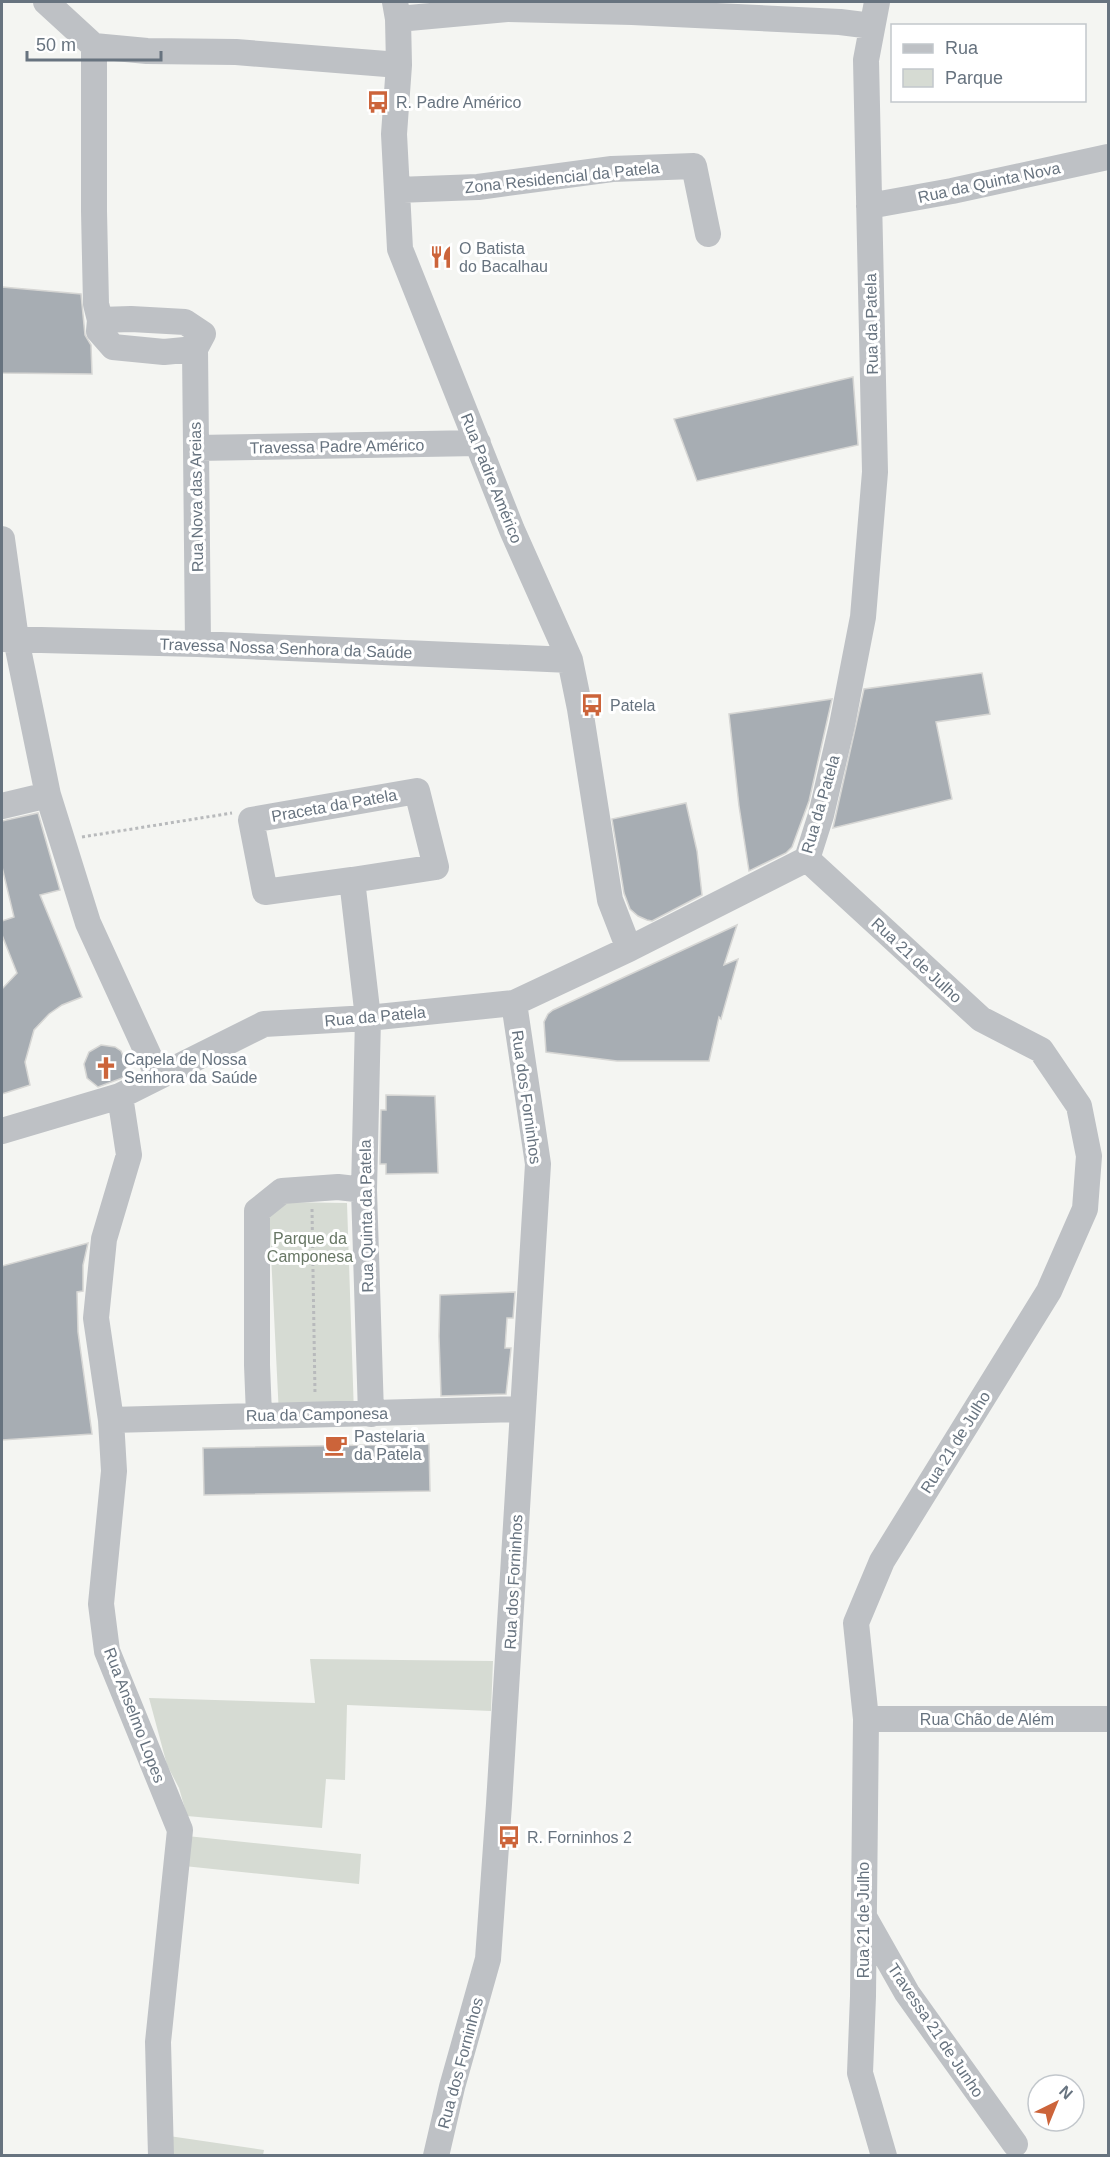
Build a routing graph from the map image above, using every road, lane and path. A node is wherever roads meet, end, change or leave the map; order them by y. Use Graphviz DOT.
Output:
graph roads {
  1 [pos="46,2"];
  2 [pos="396,10"];
  3 [pos="875,14"];
  4 [pos="94,46"];
  5 [pos="399,65"];
  6 [pos="1108,157"];
  7 [pos="397,190"];
  8 [pos="869,206"];
  9 [pos="708,234"];
  10 [pos="478,444"];
  11 [pos="196,448"];
  12 [pos="2,539"];
  13 [pos="8,639"];
  14 [pos="198,644"];
  15 [pos="570,660"];
  16 [pos="48,795"];
  17 [pos="2,806"];
  18 [pos="237,812"];
  19 [pos="62,841"];
  20 [pos="807,859"];
  21 [pos="352,880"];
  22 [pos="629,949"];
  23 [pos="514,1003"];
  24 [pos="368,1018"];
  25 [pos="158,1076"];
  26 [pos="120,1096"];
  27 [pos="2,1131"];
  28 [pos="312,1189"];
  29 [pos="364,1190"];
  30 [pos="523,1409"];
  31 [pos="315,1414"];
  32 [pos="371,1414"];
  33 [pos="259,1415"];
  34 [pos="111,1420"];
  35 [pos="866,1719"];
  36 [pos="1108,1719"];
  37 [pos="862,1914"];
  38 [pos="1015,2144"];
  39 [pos="161,2156"];
  40 [pos="436,2156"];
  41 [pos="884,2156"];
  1 -- 4 [label="street"];
  2 -- 3 [label="street"];
  2 -- 5 [label="street, Rua Padre Américo"];
  3 -- 8 [label="street, Rua da Patela"];
  4 -- 5 [label="street"];
  4 -- 11 [label="street, Rua Nova das Areias"];
  5 -- 7 [label="street, Rua Padre Américo"];
  6 -- 8 [label="street, Rua da Quinta Nova"];
  7 -- 9 [label="street, Zona Residencial da Patela"];
  7 -- 10 [label="street, Rua Padre Américo"];
  8 -- 20 [label="street, Rua da Patela"];
  10 -- 11 [label="street, Travessa Padre Américo"];
  10 -- 15 [label="street, Rua Padre Américo"];
  11 -- 14 [label="street, Rua Nova das Areias"];
  12 -- 13 [label="street"];
  13 -- 14 [label="street, Travessa Nossa Senhora da Saúde"];
  13 -- 16 [label="street"];
  14 -- 15 [label="street, Travessa Nossa Senhora da Saúde"];
  15 -- 22 [label="street, Rua Padre Américo"];
  16 -- 17 [label="street"];
  16 -- 19 [label="street"];
  18 -- 19 [label="path"];
  19 -- 25 [label="street"];
  20 -- 22 [label="street, Rua da Patela"];
  20 -- 35 [label="street, Rua 21 de Julho"];
  21 -- 21 [label="street, Praceta da Patela"];
  21 -- 24 [label="street"];
  22 -- 23 [label="street, Rua da Patela"];
  23 -- 24 [label="street, Rua da Patela"];
  23 -- 30 [label="street, Rua dos Forninhos"];
  24 -- 25 [label="street, Rua da Patela"];
  24 -- 29 [label="street, Rua Quinta da Patela"];
  25 -- 26 [label="street, Rua da Patela"];
  26 -- 27 [label="street, Rua da Patela"];
  26 -- 34 [label="street, Rua Anselmo Lopes"];
  28 -- 29 [label="street"];
  28 -- 31 [label="path"];
  28 -- 33 [label="street"];
  29 -- 32 [label="street, Rua Quinta da Patela"];
  30 -- 32 [label="street, Rua da Camponesa"];
  30 -- 40 [label="street, Rua dos Forninhos"];
  31 -- 32 [label="street, Rua da Camponesa"];
  31 -- 33 [label="street, Rua da Camponesa"];
  33 -- 34 [label="street, Rua da Camponesa"];
  34 -- 39 [label="street, Rua Anselmo Lopes"];
  35 -- 36 [label="street, Rua Chão de Além"];
  35 -- 37 [label="street, Rua 21 de Julho"];
  37 -- 38 [label="street, Travessa 21 de Junho"];
  37 -- 41 [label="street, Rua 21 de Julho"];
}
